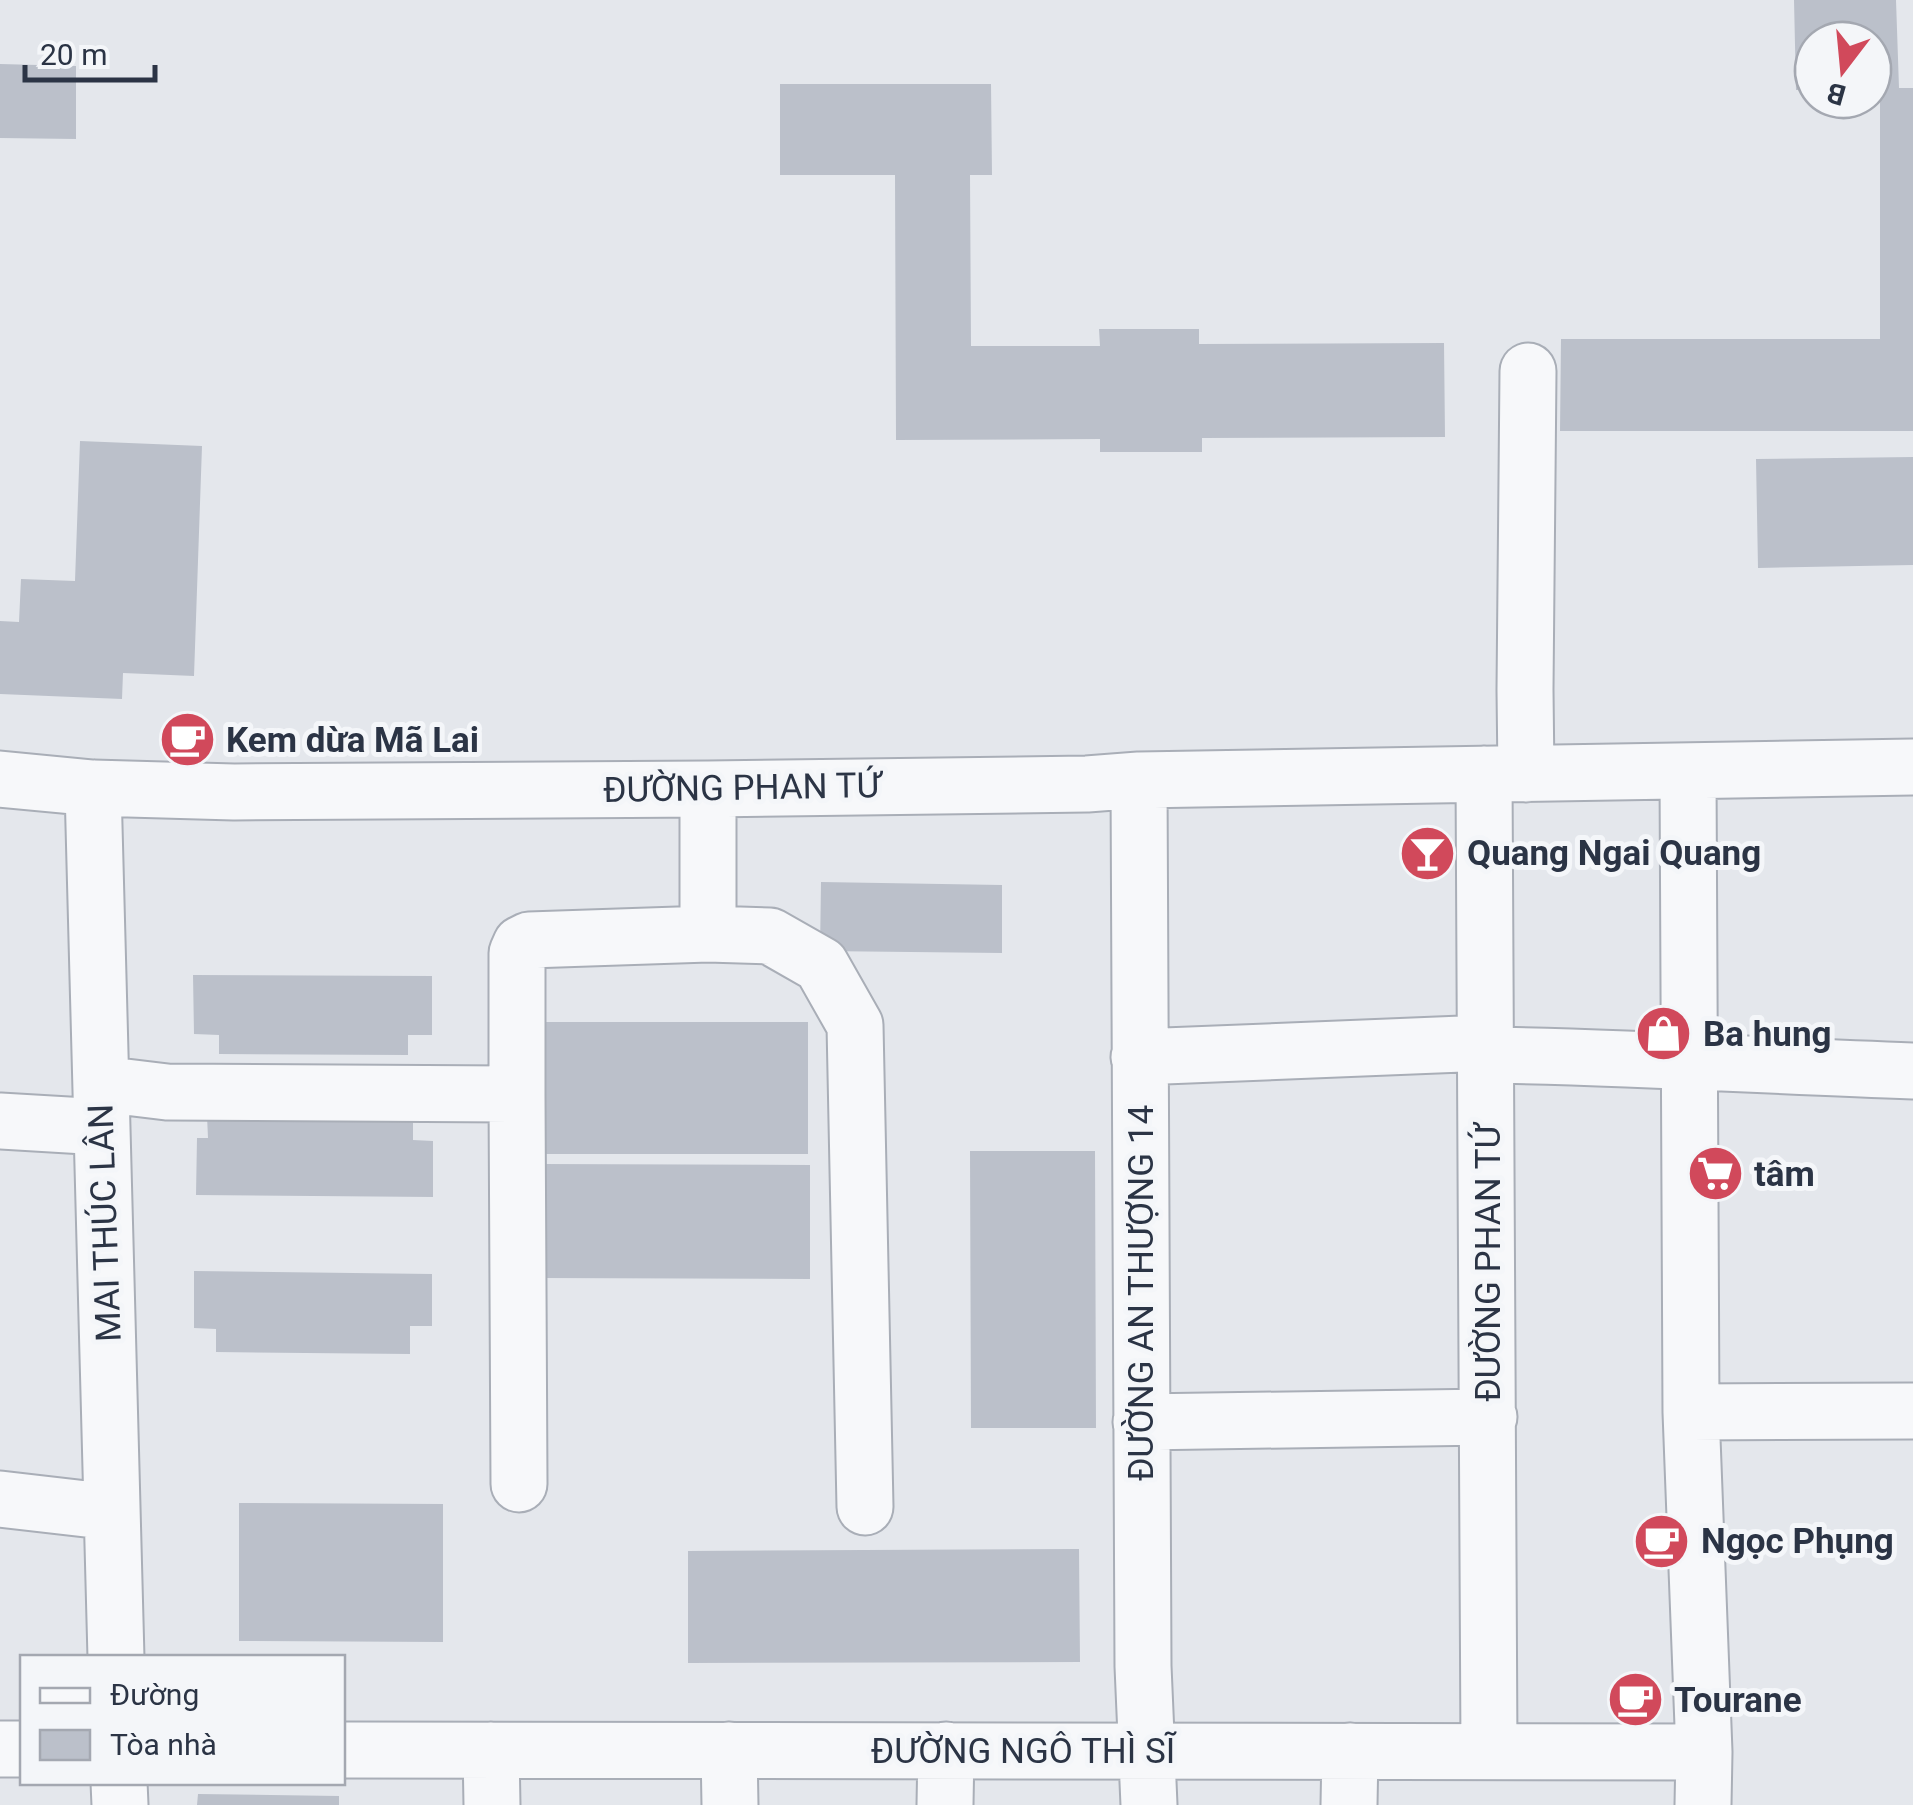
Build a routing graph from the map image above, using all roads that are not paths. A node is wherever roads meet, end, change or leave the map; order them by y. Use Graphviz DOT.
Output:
graph roads {
  1 [pos="1528,371"];
  2 [pos="1913,767"];
  3 [pos="1688,772"];
  4 [pos="1505,774"];
  5 [pos="0,779"];
  6 [pos="1138,780"];
  7 [pos="93,788"];
  8 [pos="708,789"];
  9 [pos="708,934"];
  10 [pos="1486,1049"];
  11 [pos="1140,1056"];
  12 [pos="1690,1063"];
  13 [pos="1913,1070"];
  14 [pos="517,1094"];
  15 [pos="102,1105"];
  16 [pos="0,1121"];
  17 [pos="1913,1410"];
  18 [pos="1691,1412"];
  19 [pos="1488,1417"];
  20 [pos="1141,1422"];
  21 [pos="520,1484"];
  22 [pos="0,1499"];
  23 [pos="865,1507"];
  24 [pos="112,1512"];
  25 [pos="116,1655"];
  26 [pos="345,1750"];
  27 [pos="491,1750"];
  28 [pos="729,1750"];
  29 [pos="946,1750"];
  30 [pos="1148,1751"];
  31 [pos="1350,1751"];
  32 [pos="1489,1751"];
  33 [pos="1704,1752"];
  34 [pos="492,1805"];
  35 [pos="730,1805"];
  36 [pos="945,1805"];
  37 [pos="1149,1805"];
  38 [pos="1349,1805"];
  39 [pos="1703,1805"];
  1 -- 4 [label="street"];
  2 -- 3 [label="street, ĐƯỜNG PHAN TỨ"];
  3 -- 4 [label="street, ĐƯỜNG PHAN TỨ"];
  3 -- 12 [label="street"];
  4 -- 6 [label="street, ĐƯỜNG PHAN TỨ"];
  4 -- 10 [label="street, ĐƯỜNG PHAN TỨ"];
  5 -- 7 [label="street, ĐƯỜNG PHAN TỨ"];
  6 -- 8 [label="street, ĐƯỜNG PHAN TỨ"];
  6 -- 11 [label="street, ĐƯỜNG AN THƯỢNG 14"];
  7 -- 8 [label="street, ĐƯỜNG PHAN TỨ"];
  7 -- 15 [label="street, MAI THÚC LÂN"];
  8 -- 9 [label="street"];
  9 -- 14 [label="street"];
  9 -- 23 [label="street"];
  10 -- 11 [label="street"];
  10 -- 12 [label="street"];
  10 -- 19 [label="street, ĐƯỜNG PHAN TỨ"];
  11 -- 20 [label="street, ĐƯỜNG AN THƯỢNG 14"];
  12 -- 13 [label="street"];
  12 -- 18 [label="street"];
  14 -- 15 [label="street"];
  14 -- 21 [label="street"];
  15 -- 16 [label="street"];
  15 -- 24 [label="street, MAI THÚC LÂN"];
  17 -- 18 [label="street"];
  18 -- 33 [label="street"];
  19 -- 20 [label="street"];
  19 -- 32 [label="street, ĐƯỜNG PHAN TỨ"];
  20 -- 30 [label="street, ĐƯỜNG AN THƯỢNG 14"];
  22 -- 24 [label="street"];
  24 -- 25 [label="street, MAI THÚC LÂN"];
  26 -- 27 [label="street, ĐƯỜNG NGÔ THÌ SĨ"];
  27 -- 28 [label="street, ĐƯỜNG NGÔ THÌ SĨ"];
  27 -- 34 [label="street"];
  28 -- 29 [label="street, ĐƯỜNG NGÔ THÌ SĨ"];
  28 -- 35 [label="street"];
  29 -- 30 [label="street, ĐƯỜNG NGÔ THÌ SĨ"];
  29 -- 36 [label="street"];
  30 -- 31 [label="street, ĐƯỜNG NGÔ THÌ SĨ"];
  30 -- 37 [label="street, ĐƯỜNG AN THƯỢNG 14"];
  31 -- 32 [label="street, ĐƯỜNG NGÔ THÌ SĨ"];
  31 -- 38 [label="street"];
  32 -- 33 [label="street, ĐƯỜNG NGÔ THÌ SĨ"];
  33 -- 39 [label="street"];
}
